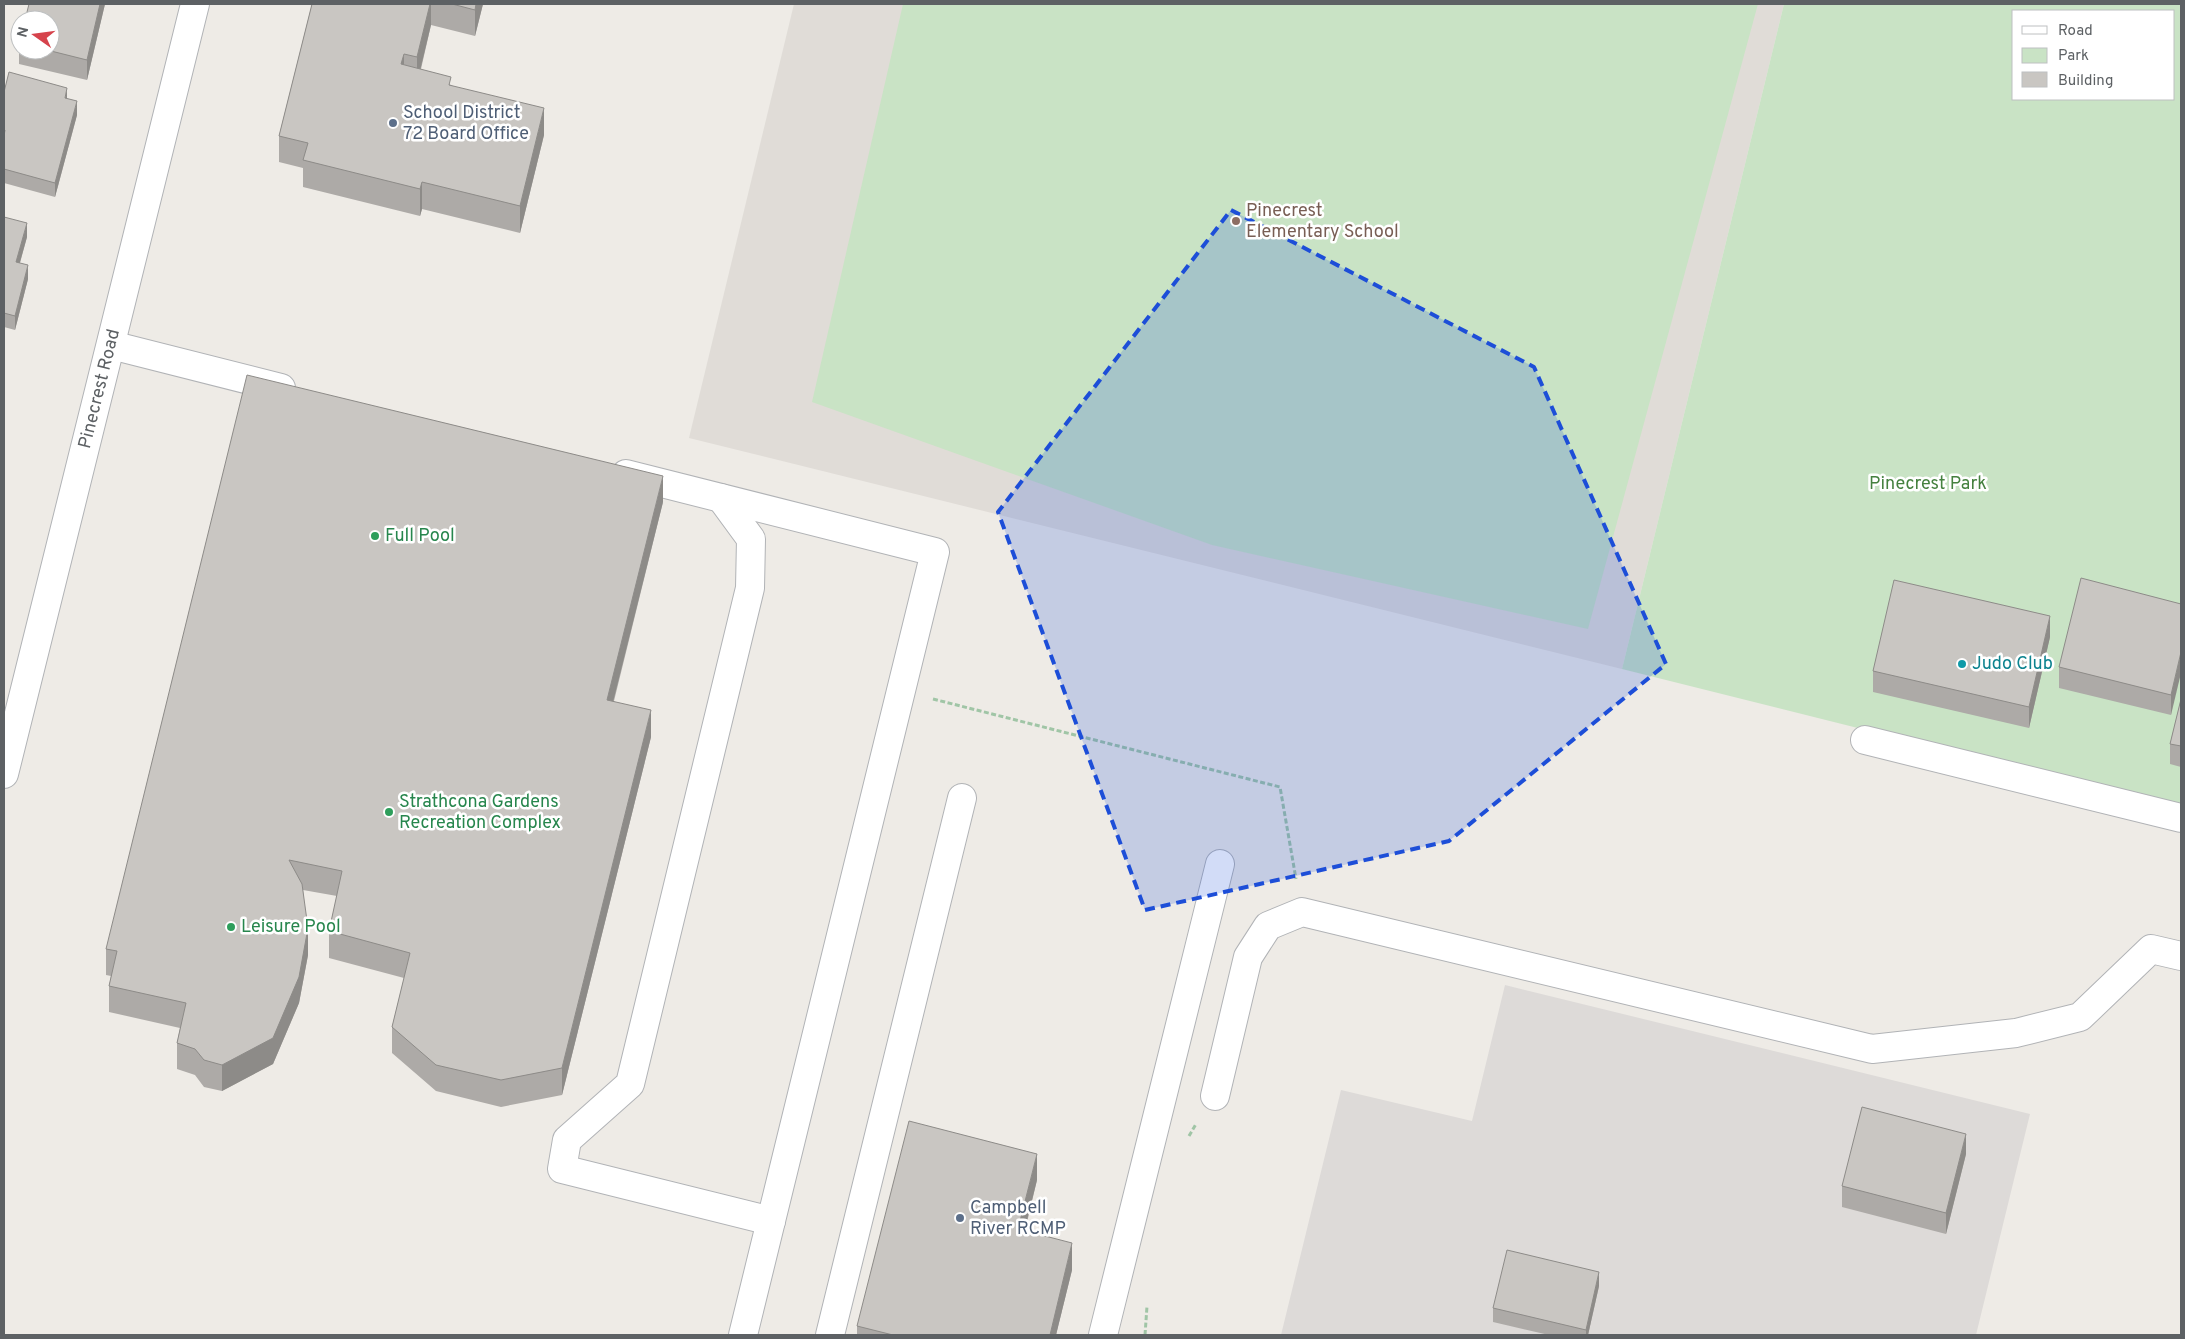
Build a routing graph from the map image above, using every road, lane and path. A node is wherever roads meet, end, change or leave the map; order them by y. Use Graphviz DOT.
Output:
graph roads {
  1 [pos="195,4"];
  2 [pos="111,345"];
  3 [pos="304,394"];
  4 [pos="605,469"];
  5 [pos="721,498"];
  6 [pos="901,691"];
  7 [pos="1865,740"];
  8 [pos="4,774"];
  9 [pos="962,798"];
  10 [pos="2181,818"];
  11 [pos="1220,864"];
  12 [pos="1302,912"];
  13 [pos="2181,956"];
  14 [pos="1215,1096"];
  15 [pos="771,1221"];
  16 [pos="743,1335"];
  17 [pos="830,1335"];
  18 [pos="1103,1335"];
  1 -- 2 [label="street, Pinecrest Road"];
  2 -- 3 [label="street"];
  2 -- 8 [label="street, Pinecrest Road"];
  4 -- 5 [label="street"];
  5 -- 6 [label="street"];
  5 -- 15 [label="street"];
  6 -- 12 [label="path"];
  6 -- 15 [label="street"];
  7 -- 10 [label="street"];
  9 -- 17 [label="street"];
  11 -- 18 [label="street"];
  12 -- 13 [label="street"];
  12 -- 14 [label="street"];
  15 -- 16 [label="street"];
}
